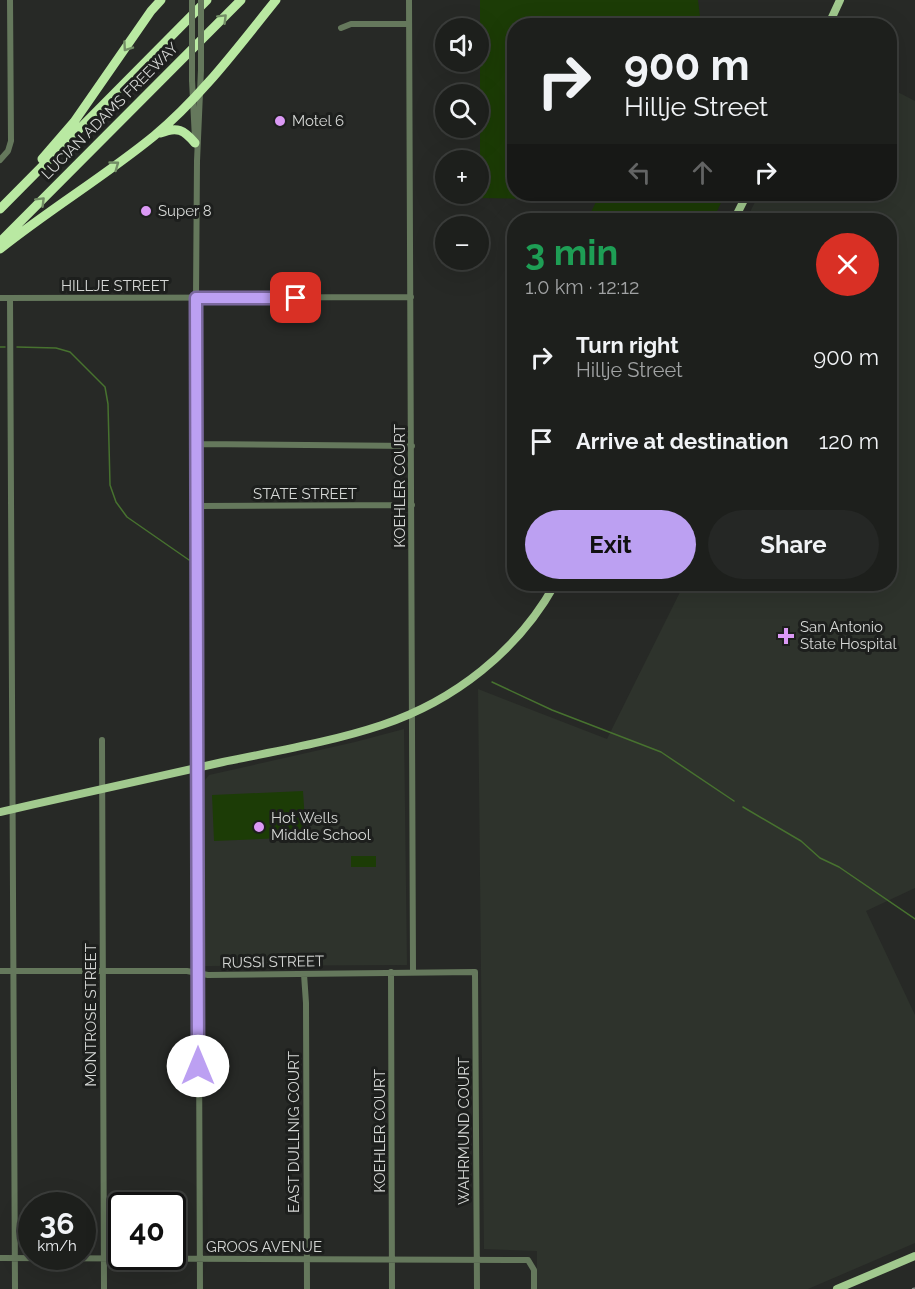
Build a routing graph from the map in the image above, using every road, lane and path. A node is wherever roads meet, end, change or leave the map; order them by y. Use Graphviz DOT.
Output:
graph roads {
  1 [pos="10,0"];
  2 [pos="161,0"];
  3 [pos="192,0"];
  4 [pos="201,0"];
  5 [pos="207,0"];
  6 [pos="241,0"];
  7 [pos="276,0"];
  8 [pos="409,0"];
  9 [pos="840,0"];
  10 [pos="832,18"];
  11 [pos="409,24"];
  12 [pos="341,28"];
  13 [pos="201,90"];
  14 [pos="191,100"];
  15 [pos="156,135"];
  16 [pos="195,143"];
  17 [pos="0,160"];
  18 [pos="197,161"];
  19 [pos="0,208"];
  20 [pos="0,242"];
  21 [pos="0,249"];
  22 [pos="411,297"];
  23 [pos="0,298"];
  24 [pos="10,298"];
  25 [pos="196,298"];
  26 [pos="197,444"];
  27 [pos="412,446"];
  28 [pos="412,505"];
  29 [pos="198,506"];
  30 [pos="550,591"];
  31 [pos="413,712"];
  32 [pos="102,741"];
  33 [pos="198,768"];
  34 [pos="102,789"];
  35 [pos="12,809"];
  36 [pos="0,812"];
  37 [pos="0,971"];
  38 [pos="13,971"];
  39 [pos="102,971"];
  40 [pos="413,971"];
  41 [pos="391,972"];
  42 [pos="475,972"];
  43 [pos="198,973"];
  44 [pos="304,974"];
  45 [pos="915,1256"];
  46 [pos="0,1258"];
  47 [pos="15,1258"];
  48 [pos="104,1258"];
  49 [pos="200,1259"];
  50 [pos="306,1259"];
  51 [pos="392,1259"];
  52 [pos="477,1259"];
  53 [pos="15,1289"];
  54 [pos="104,1289"];
  55 [pos="200,1289"];
  56 [pos="307,1289"];
  57 [pos="392,1289"];
  58 [pos="477,1289"];
  59 [pos="534,1289"];
  60 [pos="837,1289"];
  1 -- 17 [label="street"];
  2 -- 19 [label="highway, one-way"];
  3 -- 14 [label="street, bridge"];
  4 -- 13 [label="street, bridge"];
  5 -- 19 [label="highway, LUCIAN ADAMS FREEWAY"];
  20 -- 6 [label="highway, LUCIAN ADAMS FREEWAY, one-way"];
  7 -- 13 [label="highway"];
  8 -- 11 [label="street, KOEHLER COURT"];
  9 -- 10 [label="main road"];
  11 -- 12 [label="street"];
  11 -- 22 [label="street, KOEHLER COURT"];
  13 -- 14 [label="highway"];
  13 -- 18 [label="street"];
  14 -- 15 [label="highway"];
  14 -- 16 [label="street"];
  15 -- 16 [label="highway"];
  21 -- 15 [label="highway, one-way"];
  16 -- 18 [label="street"];
  18 -- 25 [label="street"];
  22 -- 25 [label="street, HILLJE STREET"];
  22 -- 27 [label="street, KOEHLER COURT"];
  23 -- 24 [label="street, HILLJE STREET"];
  24 -- 25 [label="street, HILLJE STREET"];
  24 -- 35 [label="street"];
  25 -- 26 [label="street"];
  26 -- 27 [label="street"];
  26 -- 29 [label="street"];
  27 -- 28 [label="street, KOEHLER COURT"];
  28 -- 29 [label="street, STATE STREET"];
  28 -- 31 [label="street, KOEHLER COURT"];
  29 -- 33 [label="street"];
  30 -- 31 [label="main road"];
  31 -- 33 [label="main road"];
  31 -- 40 [label="street, KOEHLER COURT"];
  32 -- 34 [label="street, MONTROSE STREET"];
  33 -- 34 [label="main road"];
  33 -- 43 [label="street"];
  34 -- 35 [label="main road"];
  34 -- 39 [label="street, MONTROSE STREET"];
  35 -- 36 [label="main road"];
  35 -- 38 [label="street"];
  37 -- 38 [label="street, RUSSI STREET"];
  38 -- 39 [label="street, RUSSI STREET"];
  38 -- 47 [label="street"];
  39 -- 43 [label="street, RUSSI STREET"];
  39 -- 48 [label="street, MONTROSE STREET"];
  40 -- 41 [label="street, RUSSI STREET"];
  40 -- 42 [label="street, RUSSI STREET"];
  41 -- 44 [label="street, RUSSI STREET"];
  41 -- 51 [label="street, KOEHLER COURT"];
  42 -- 52 [label="street, WAHRMUND COURT"];
  43 -- 44 [label="street, RUSSI STREET"];
  43 -- 49 [label="street"];
  44 -- 50 [label="street, EAST DULLNIG COURT"];
  45 -- 60 [label="main road"];
  46 -- 47 [label="street, GROOS AVENUE"];
  47 -- 48 [label="street, GROOS AVENUE"];
  47 -- 53 [label="street"];
  48 -- 49 [label="street, GROOS AVENUE"];
  48 -- 54 [label="street, MONTROSE STREET"];
  49 -- 50 [label="street, GROOS AVENUE"];
  49 -- 55 [label="street"];
  50 -- 51 [label="street, GROOS AVENUE"];
  50 -- 56 [label="street, EAST DULLNIG COURT"];
  51 -- 52 [label="street, GROOS AVENUE"];
  51 -- 57 [label="street, KOEHLER COURT"];
  52 -- 58 [label="street, WAHRMUND COURT"];
  52 -- 59 [label="street, GROOS AVENUE"];
}
